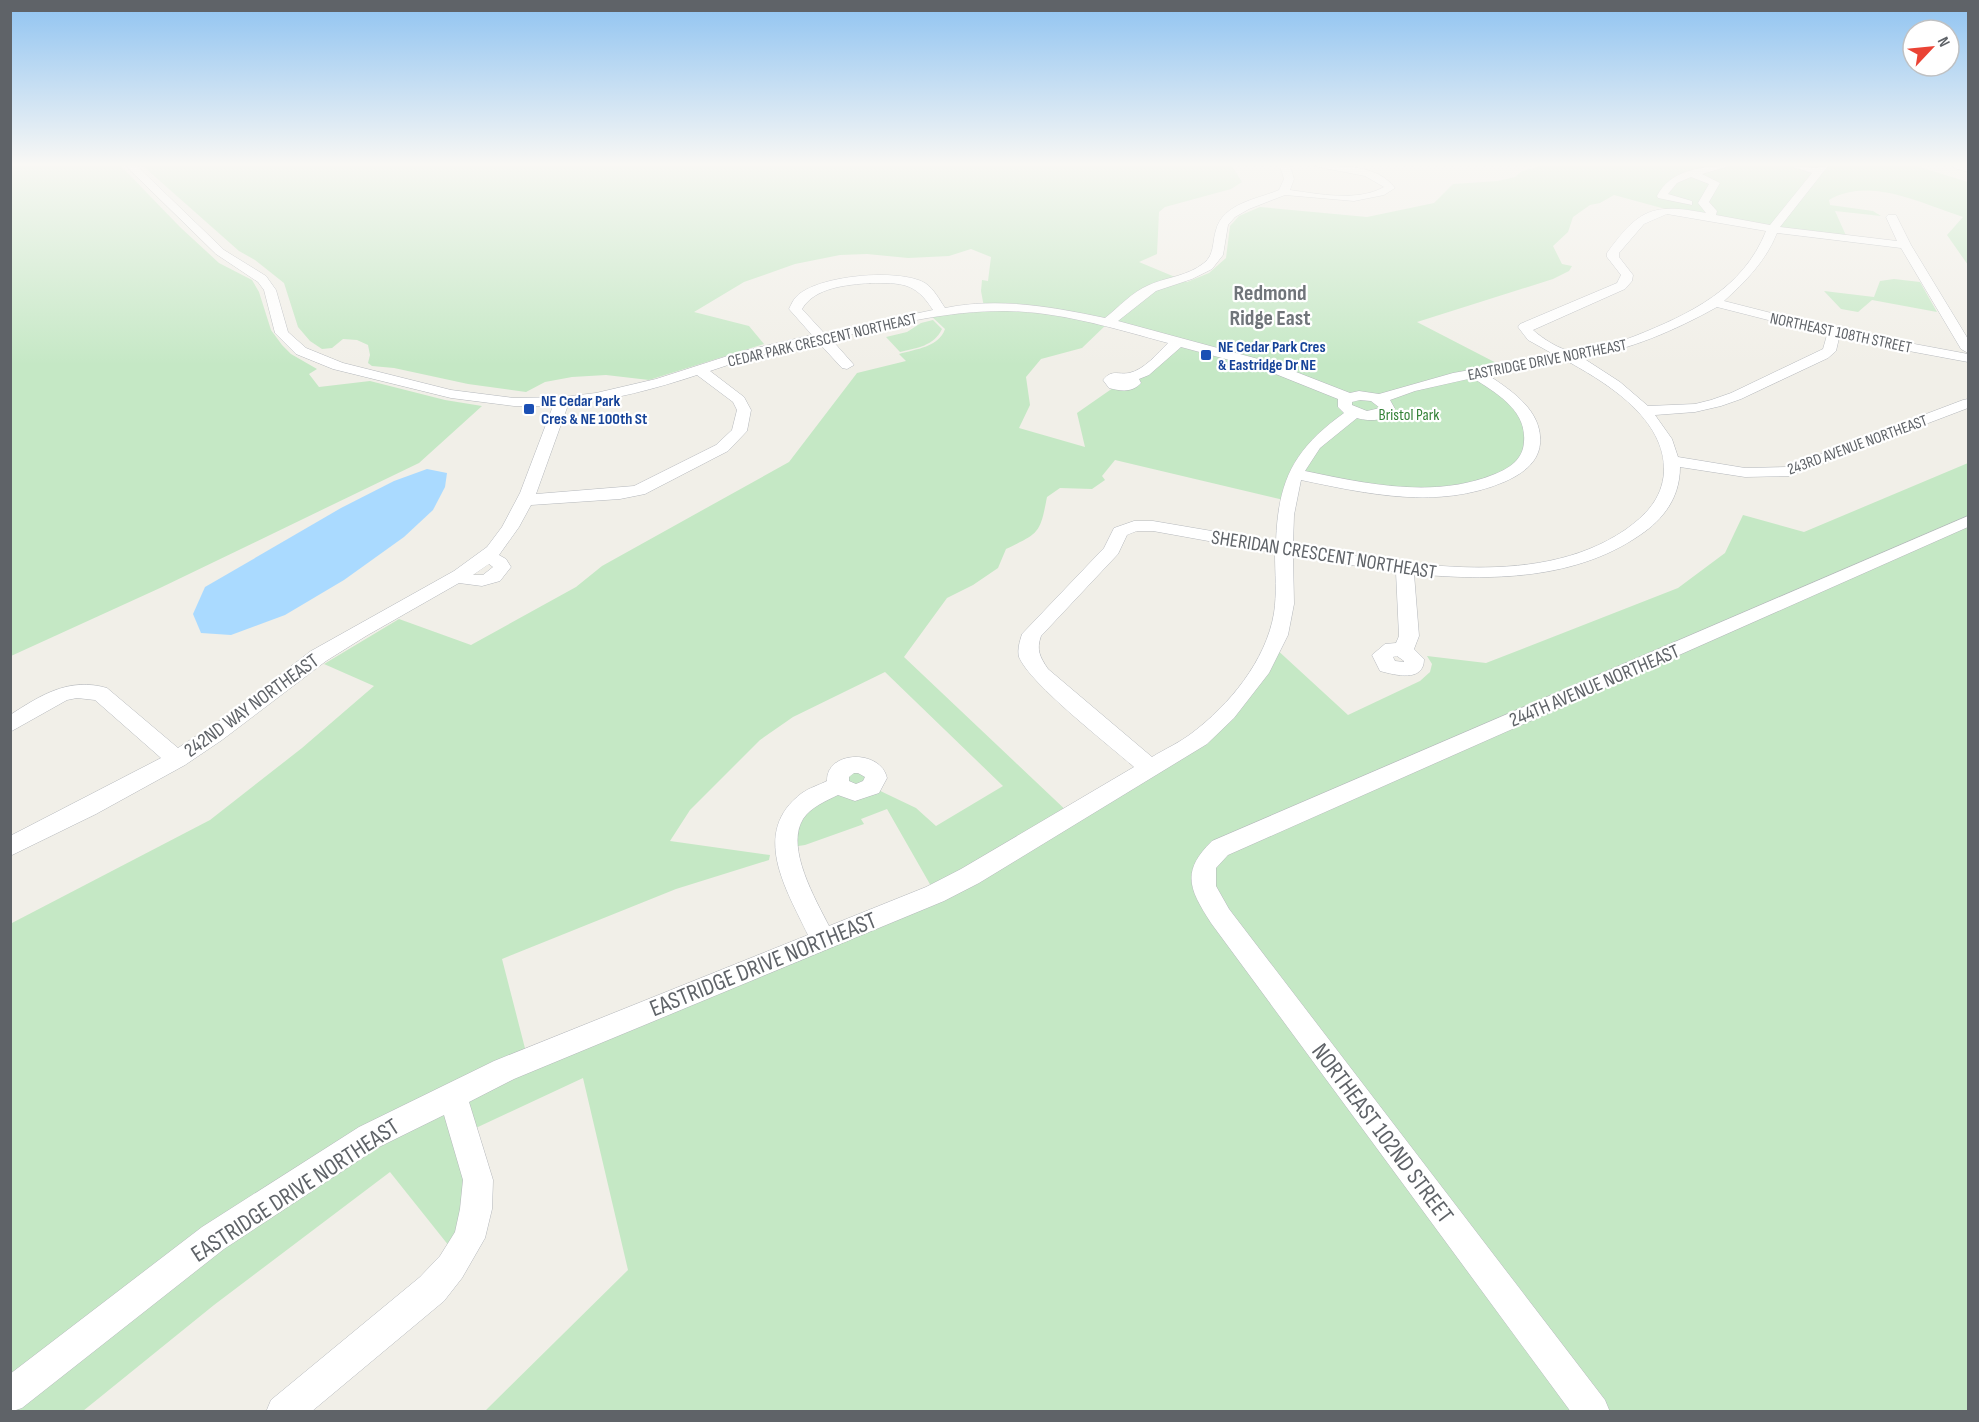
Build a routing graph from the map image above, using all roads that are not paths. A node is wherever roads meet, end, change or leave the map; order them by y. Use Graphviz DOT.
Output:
graph roads {
  1 [pos="201,232"];
  2 [pos="1221,232"];
  3 [pos="1629,232"];
  4 [pos="1772,232"];
  5 [pos="1801,232"];
  6 [pos="1897,232"];
  7 [pos="1905,245"];
  8 [pos="1715,303"];
  9 [pos="941,312"];
  10 [pos="1108,322"];
  11 [pos="1834,333"];
  12 [pos="820,337"];
  13 [pos="1179,341"];
  14 [pos="1968,349"];
  15 [pos="1572,357"];
  16 [pos="1968,358"];
  17 [pos="847,365"];
  18 [pos="700,371"];
  19 [pos="1475,374"];
  20 [pos="1130,378"];
  21 [pos="562,402"];
  22 [pos="1968,403"];
  23 [pos="1351,405"];
  24 [pos="1644,411"];
  25 [pos="1671,461"];
  26 [pos="1295,474"];
  27 [pos="525,500"];
  28 [pos="1968,521"];
  29 [pos="1284,549"];
  30 [pos="1405,570"];
  31 [pos="1403,651"];
  32 [pos="10,725"];
  33 [pos="177,759"];
  34 [pos="1151,769"];
  35 [pos="839,784"];
  36 [pos="10,847"];
  37 [pos="1220,848"];
  38 [pos="823,940"];
  39 [pos="452,1095"];
  40 [pos="10,1396"];
  41 [pos="283,1412"];
  42 [pos="1593,1412"];
  1 -- 21 [label="street, CEDAR PARK CRESCENT NORTHEAST"];
  2 -- 10 [label="street"];
  3 -- 15 [label="street, SHERIDAN CRESCENT NORTHEAST"];
  4 -- 8 [label="street, EASTRIDGE DRIVE NORTHEAST"];
  5 -- 7 [label="street"];
  6 -- 7 [label="street"];
  7 -- 14 [label="street"];
  8 -- 11 [label="street, NORTHEAST 108TH STREET"];
  8 -- 15 [label="street, EASTRIDGE DRIVE NORTHEAST"];
  9 -- 10 [label="street, CEDAR PARK CRESCENT NORTHEAST"];
  9 -- 12 [label="street, CEDAR PARK CRESCENT NORTHEAST"];
  9 -- 12 [label="street"];
  10 -- 13 [label="street, CEDAR PARK CRESCENT NORTHEAST"];
  11 -- 16 [label="street, NORTHEAST 108TH STREET"];
  11 -- 24 [label="street"];
  12 -- 17 [label="street"];
  12 -- 18 [label="street, CEDAR PARK CRESCENT NORTHEAST"];
  13 -- 20 [label="street"];
  13 -- 23 [label="street, CEDAR PARK CRESCENT NORTHEAST"];
  15 -- 19 [label="street, EASTRIDGE DRIVE NORTHEAST"];
  15 -- 24 [label="street, SHERIDAN CRESCENT NORTHEAST"];
  18 -- 21 [label="street, CEDAR PARK CRESCENT NORTHEAST"];
  18 -- 27 [label="street"];
  19 -- 23 [label="street, EASTRIDGE DRIVE NORTHEAST"];
  19 -- 26 [label="street"];
  21 -- 27 [label="street, 242ND WAY NORTHEAST"];
  22 -- 25 [label="street, 243RD AVENUE NORTHEAST"];
  23 -- 26 [label="street, EASTRIDGE DRIVE NORTHEAST"];
  24 -- 25 [label="street, SHERIDAN CRESCENT NORTHEAST"];
  25 -- 30 [label="street, SHERIDAN CRESCENT NORTHEAST"];
  26 -- 29 [label="street, EASTRIDGE DRIVE NORTHEAST"];
  27 -- 33 [label="street, 242ND WAY NORTHEAST"];
  28 -- 37 [label="street, 244TH AVENUE NORTHEAST"];
  29 -- 30 [label="street, SHERIDAN CRESCENT NORTHEAST"];
  29 -- 34 [label="street, EASTRIDGE DRIVE NORTHEAST"];
  29 -- 34 [label="street, SHERIDAN CRESCENT NORTHEAST"];
  30 -- 31 [label="street"];
  32 -- 33 [label="street"];
  33 -- 36 [label="street, 242ND WAY NORTHEAST"];
  34 -- 38 [label="street, EASTRIDGE DRIVE NORTHEAST"];
  35 -- 38 [label="street"];
  37 -- 42 [label="street, NORTHEAST 102ND STREET"];
  38 -- 39 [label="street, EASTRIDGE DRIVE NORTHEAST"];
  39 -- 40 [label="street, EASTRIDGE DRIVE NORTHEAST"];
  39 -- 41 [label="street"];
}
